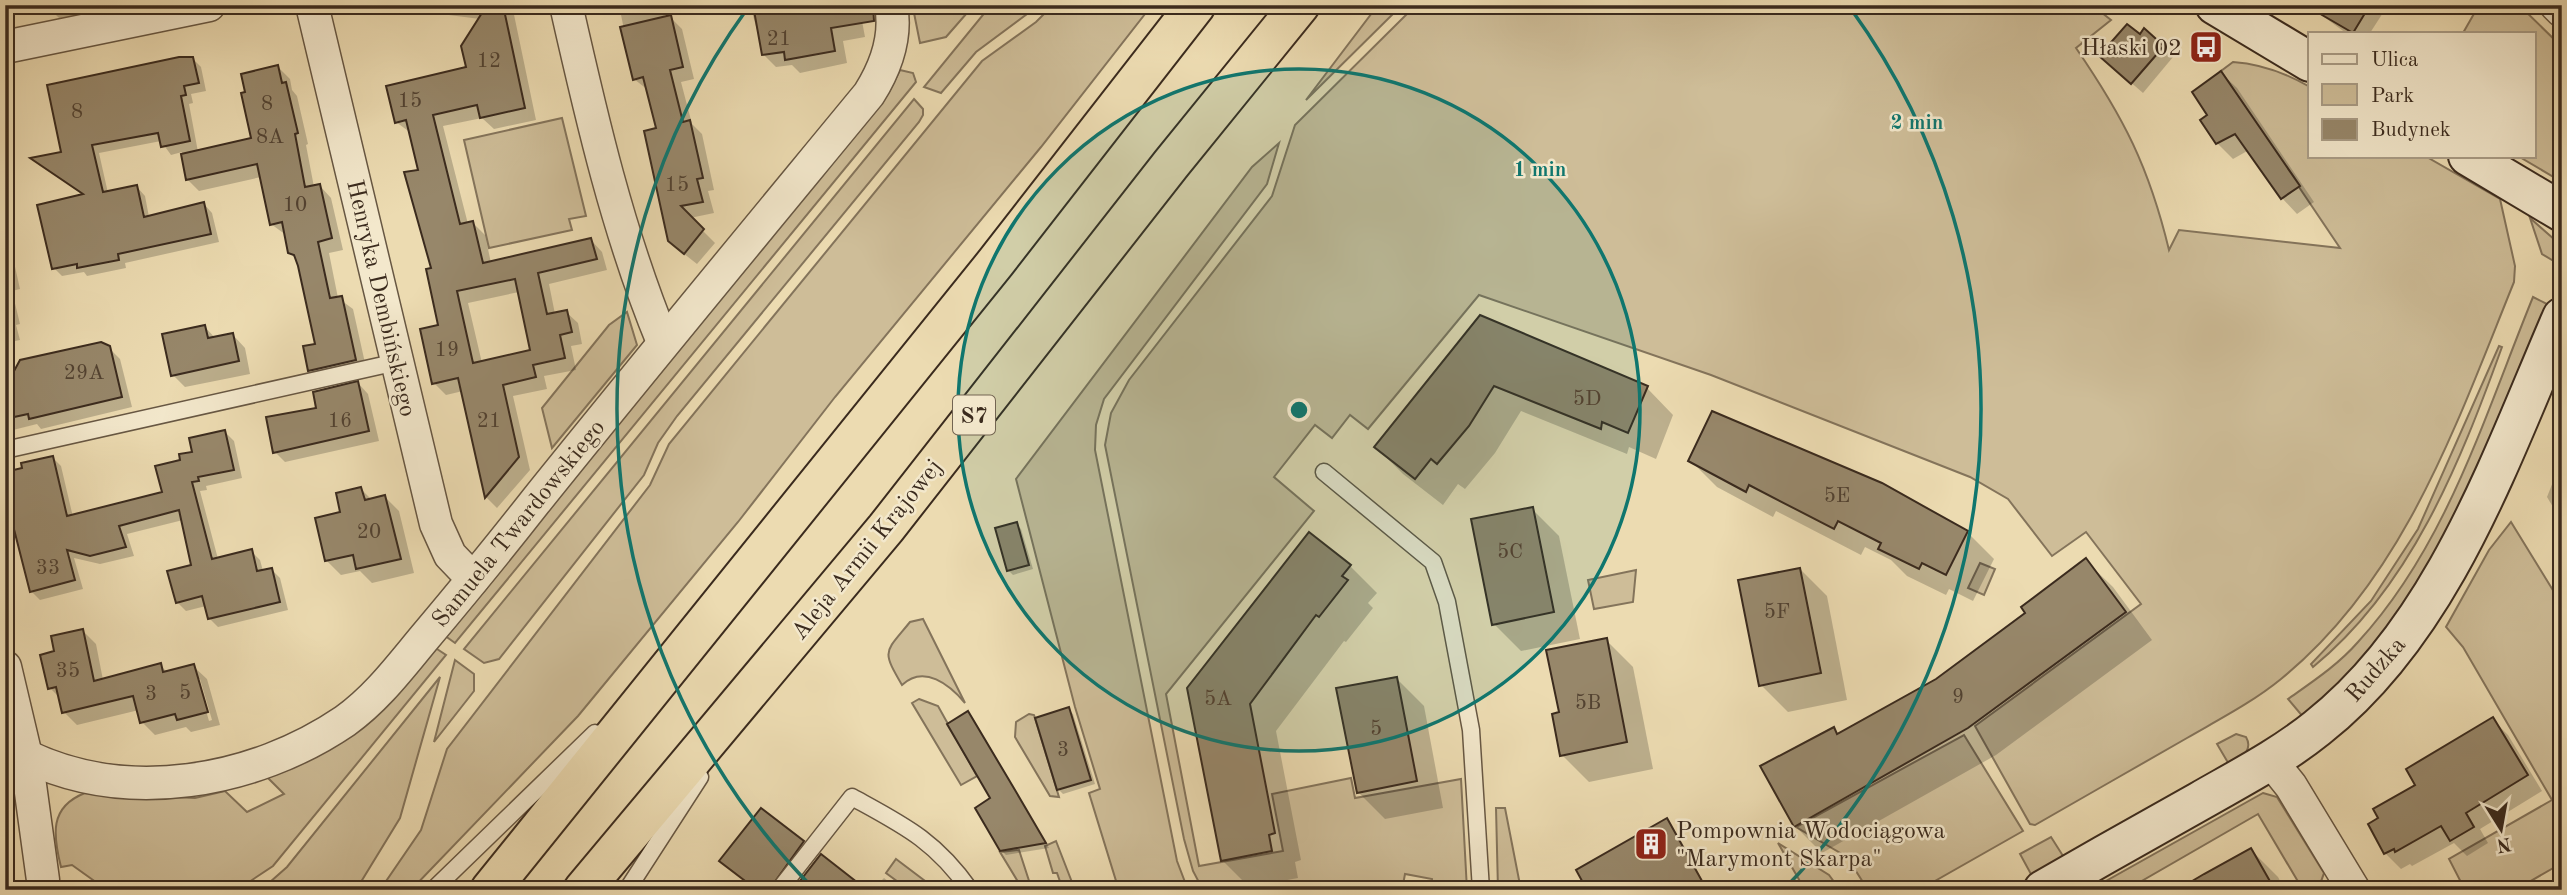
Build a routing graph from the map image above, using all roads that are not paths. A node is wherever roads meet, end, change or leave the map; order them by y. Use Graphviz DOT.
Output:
graph roads {
  1 [pos="209,5"];
  2 [pos="312,5"];
  3 [pos="566,5"];
  4 [pos="891,5"];
  5 [pos="1196,5"];
  6 [pos="1300,5"];
  7 [pos="2215,5"];
  8 [pos="2556,5"];
  9 [pos="2562,11"];
  10 [pos="5,47"];
  11 [pos="2308,61"];
  12 [pos="2471,158"];
  13 [pos="2562,212"];
  14 [pos="2562,317"];
  15 [pos="663,342"];
  16 [pos="397,362"];
  17 [pos="5,450"];
  18 [pos="1324,472"];
  19 [pos="473,579"];
  20 [pos="698,634"];
  21 [pos="774,662"];
  22 [pos="5,667"];
  23 [pos="26,756"];
  24 [pos="2270,761"];
  25 [pos="43,880"];
  26 [pos="433,890"];
  27 [pos="490,890"];
  28 [pos="583,890"];
  29 [pos="627,890"];
  30 [pos="779,890"];
  31 [pos="970,890"];
  32 [pos="1481,890"];
  33 [pos="2043,890"];
  34 [pos="2354,890"];
  1 -- 10 [label="street"];
  2 -- 16 [label="street, Henryka Dembińskiego"];
  3 -- 15 [label="street"];
  4 -- 15 [label="street, Samuela Twardowskiego"];
  5 -- 20 [label="highway"];
  6 -- 21 [label="highway, Aleja Armii Krajowej / S7"];
  7 -- 11 [label="street"];
  8 -- 9 [label="street"];
  12 -- 13 [label="street"];
  14 -- 24 [label="street, Rudzka"];
  15 -- 19 [label="street, Samuela Twardowskiego"];
  16 -- 17 [label="lane"];
  16 -- 19 [label="street, Henryka Dembińskiego"];
  18 -- 32 [label="lane"];
  19 -- 23 [label="street, Samuela Twardowskiego"];
  20 -- 26 [label="lane"];
  20 -- 27 [label="highway"];
  21 -- 28 [label="highway, Aleja Armii Krajowej / S7"];
  21 -- 29 [label="lane"];
  22 -- 23 [label="street"];
  23 -- 25 [label="street"];
  24 -- 33 [label="street, Rudzka"];
  24 -- 34 [label="street"];
  30 -- 31 [label="lane"];
}
